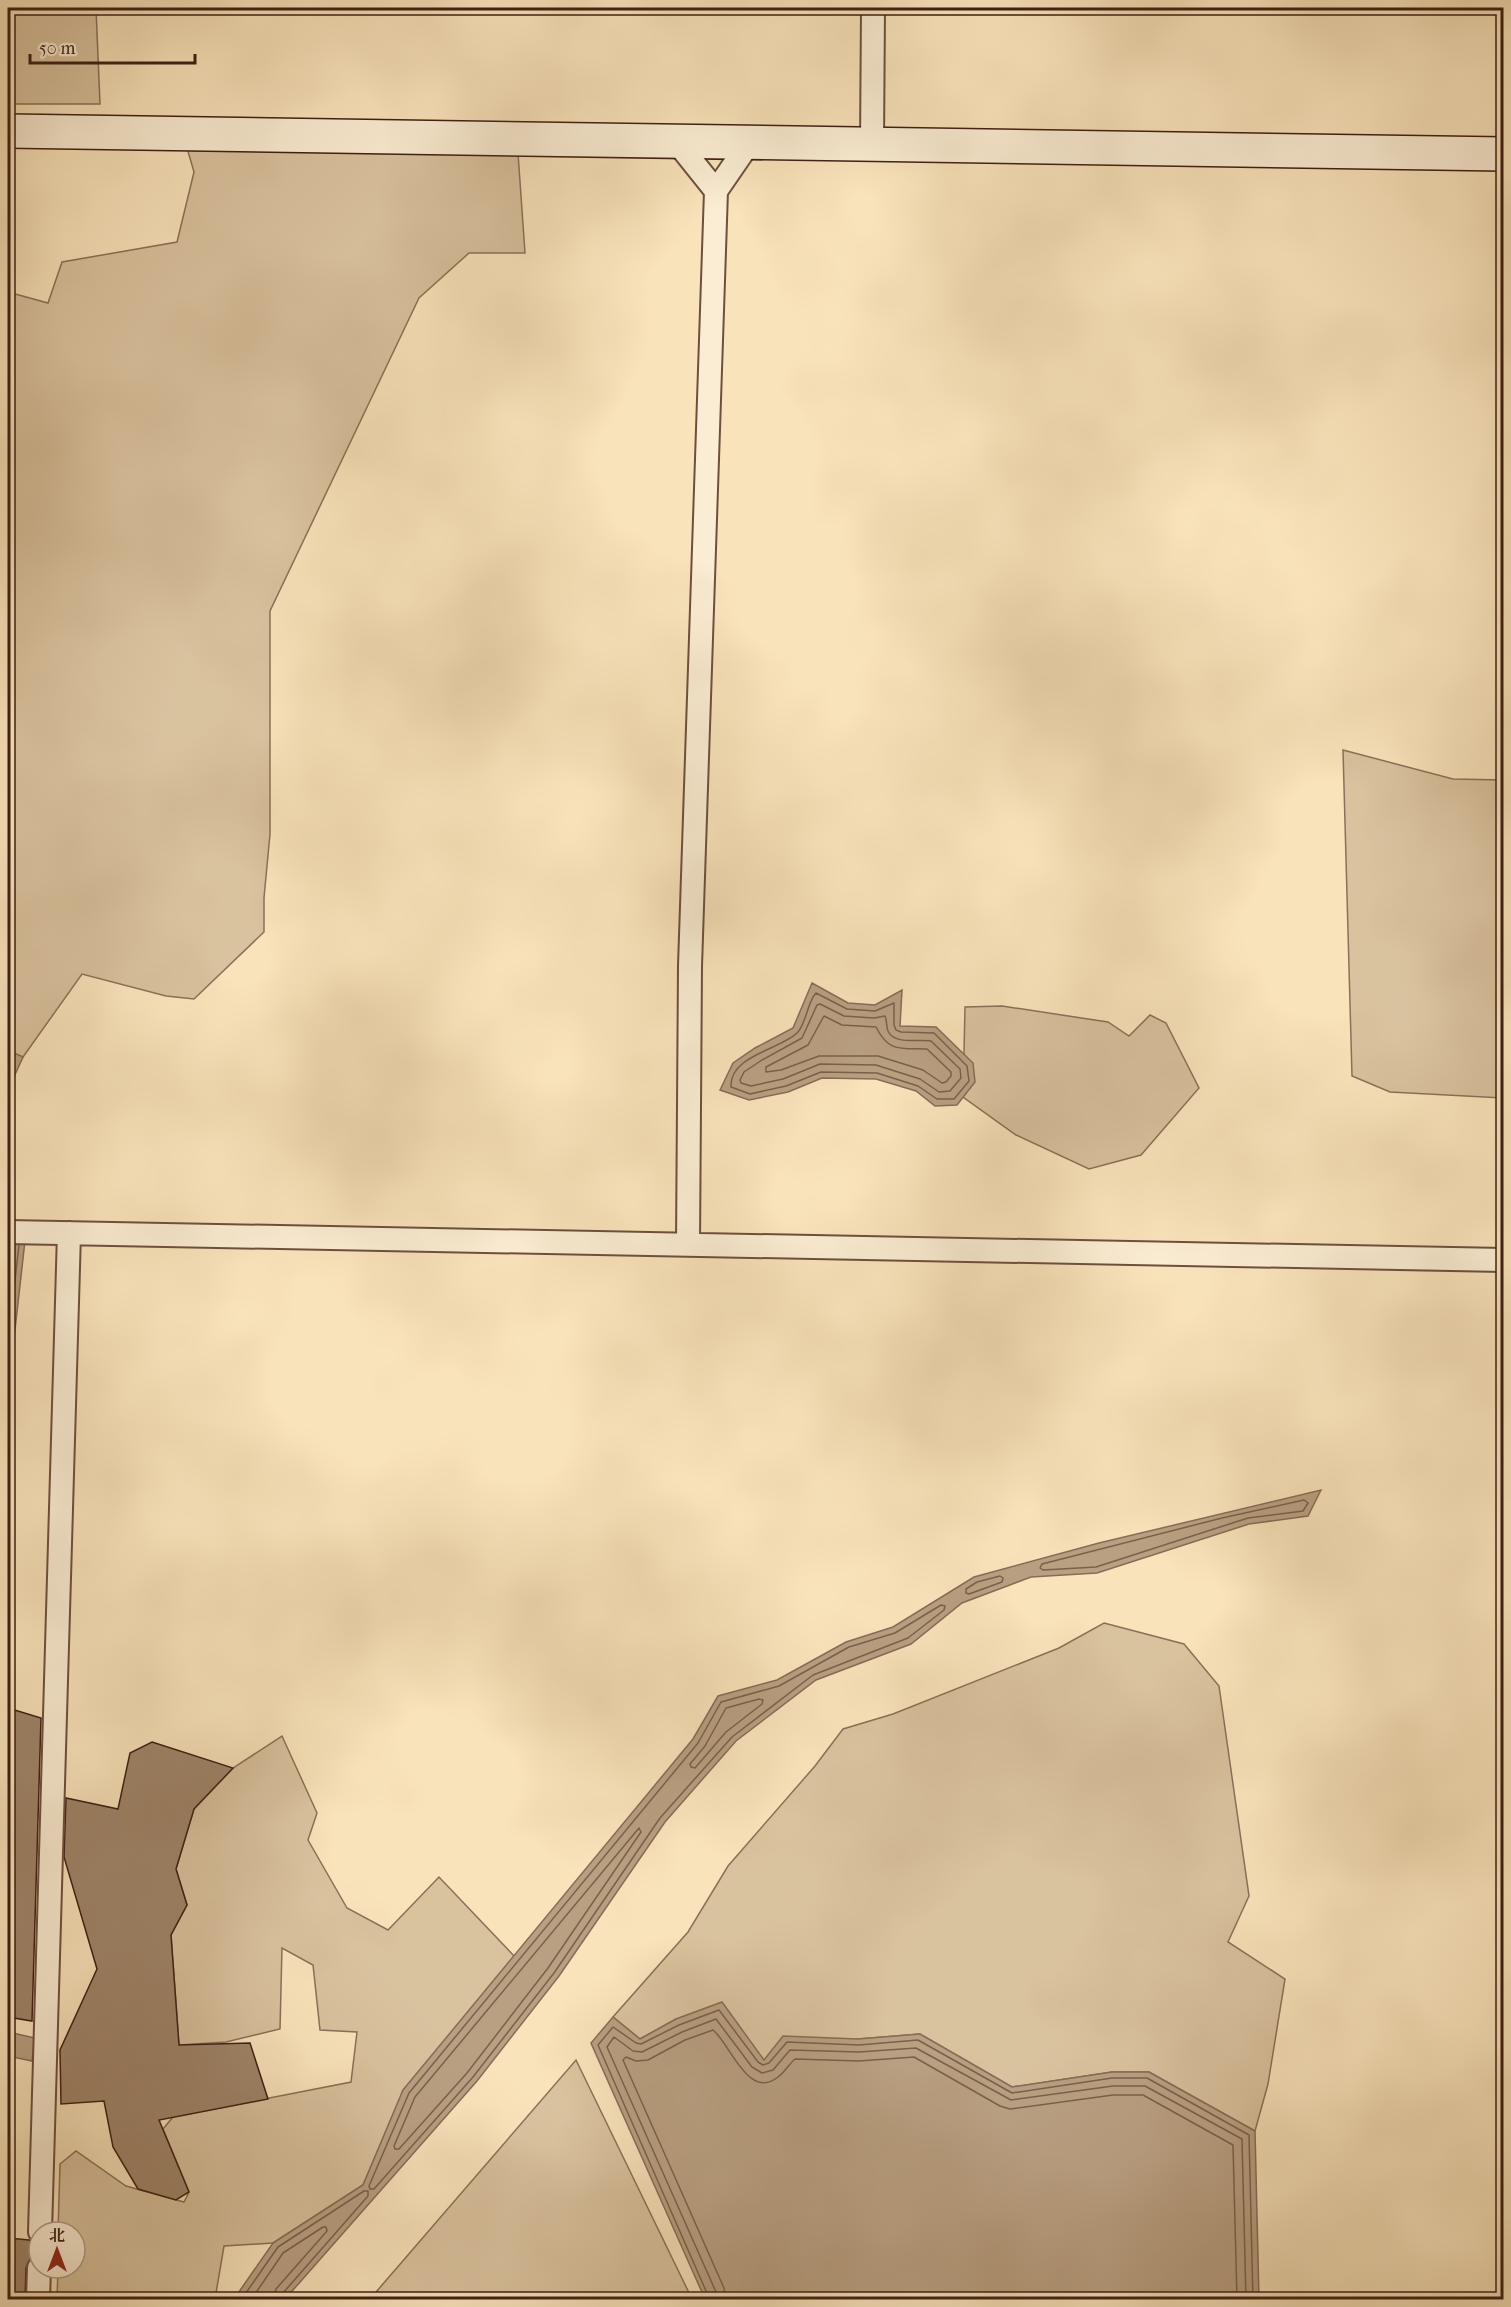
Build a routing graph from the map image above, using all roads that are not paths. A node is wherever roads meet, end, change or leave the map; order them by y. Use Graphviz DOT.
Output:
graph roads {
  1 [pos="873,8"];
  2 [pos="8,131"];
  3 [pos="676,141"];
  4 [pos="749,142"];
  5 [pos="872,144"];
  6 [pos="1503,154"];
  7 [pos="716,190"];
  8 [pos="8,1232"];
  9 [pos="69,1233"];
  10 [pos="688,1244"];
  11 [pos="1503,1260"];
  12 [pos="40,2220"];
  13 [pos="39,2280"];
  14 [pos="38,2300"];
  1 -- 5 [label="street"];
  2 -- 3 [label="street"];
  3 -- 4 [label="street"];
  3 -- 7 [label="street"];
  4 -- 5 [label="street"];
  4 -- 7 [label="street"];
  5 -- 6 [label="street"];
  7 -- 10 [label="street"];
  8 -- 9 [label="street"];
  9 -- 10 [label="street"];
  9 -- 12 [label="street"];
  10 -- 11 [label="street"];
  13 -- 14 [label="street"];
}
